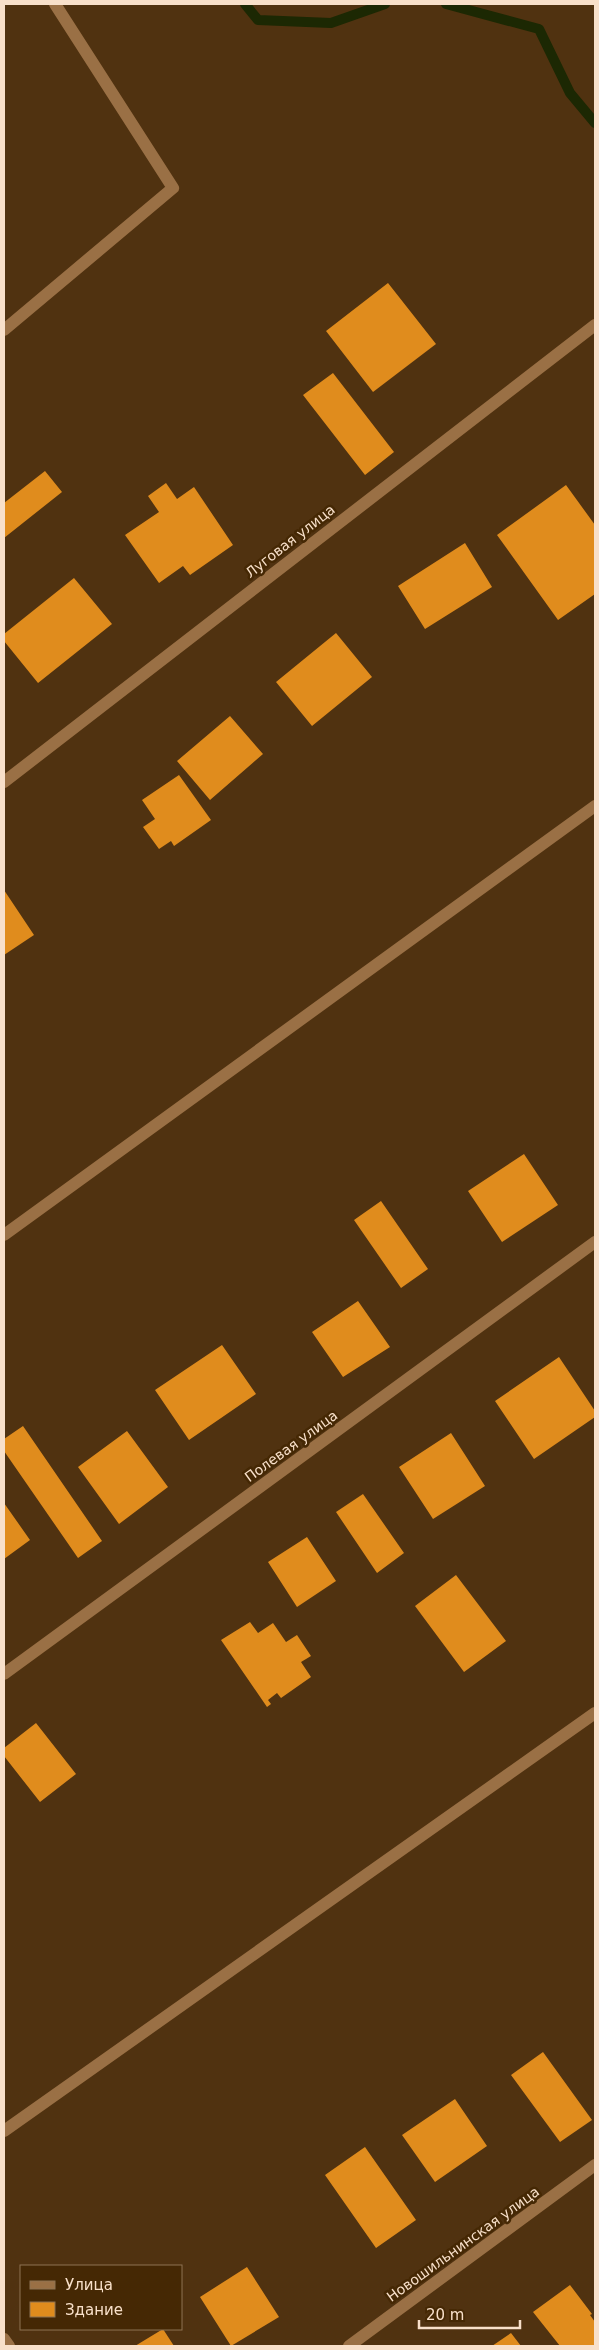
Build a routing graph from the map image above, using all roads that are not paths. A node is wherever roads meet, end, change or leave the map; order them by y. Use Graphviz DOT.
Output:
graph roads {
  1 [pos="55,4"];
  2 [pos="595,324"];
  3 [pos="4,330"];
  4 [pos="4,782"];
  5 [pos="595,806"];
  6 [pos="4,1235"];
  7 [pos="595,1242"];
  8 [pos="4,1674"];
  9 [pos="595,1713"];
  10 [pos="4,2131"];
  11 [pos="595,2165"];
  12 [pos="4,2339"];
  13 [pos="9,2346"];
  14 [pos="349,2346"];
  1 -- 3 [label="street"];
  2 -- 4 [label="street, Луговая улица"];
  5 -- 6 [label="street"];
  7 -- 8 [label="street, Полевая улица"];
  9 -- 10 [label="street"];
  11 -- 14 [label="street, Новошильнинская улица"];
  12 -- 13 [label="street"];
}
